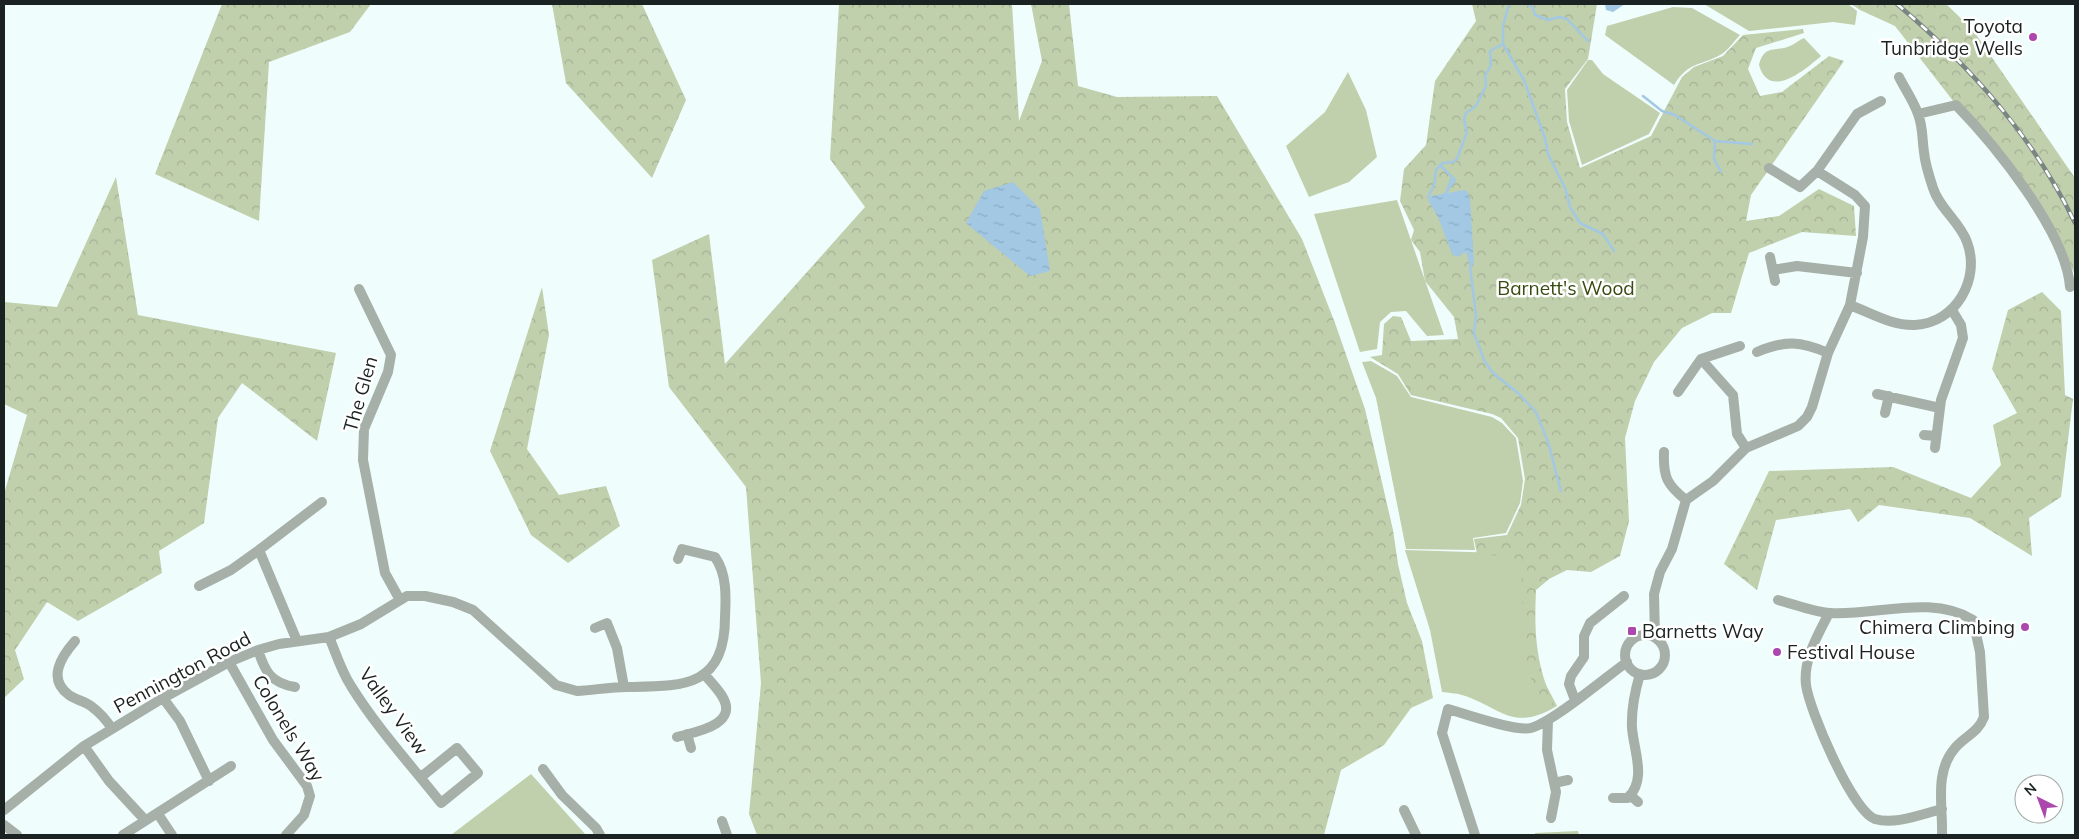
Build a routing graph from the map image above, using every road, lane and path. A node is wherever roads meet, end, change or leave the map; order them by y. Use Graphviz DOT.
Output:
graph roads {
  1 [pos="1899,77"];
  2 [pos="1881,101"];
  3 [pos="1918,114"];
  4 [pos="1769,168"];
  5 [pos="1816,171"];
  6 [pos="1770,257"];
  7 [pos="1773,270"];
  8 [pos="1857,273"];
  9 [pos="1775,281"];
  10 [pos="2070,287"];
  11 [pos="359,289"];
  12 [pos="1850,305"];
  13 [pos="1952,310"];
  14 [pos="1740,346"];
  15 [pos="1757,352"];
  16 [pos="1828,353"];
  17 [pos="1701,359"];
  18 [pos="1678,392"];
  19 [pos="1878,394"];
  20 [pos="1889,396"];
  21 [pos="1940,408"];
  22 [pos="1885,413"];
  23 [pos="1924,435"];
  24 [pos="1936,436"];
  25 [pos="1746,448"];
  26 [pos="1935,448"];
  27 [pos="1664,452"];
  28 [pos="1686,500"];
  29 [pos="322,502"];
  30 [pos="259,550"];
  31 [pos="678,560"];
  32 [pos="199,586"];
  33 [pos="1624,596"];
  34 [pos="400,600"];
  35 [pos="1778,600"];
  36 [pos="1829,613"];
  37 [pos="595,628"];
  38 [pos="329,636"];
  39 [pos="1655,637"];
  40 [pos="75,641"];
  41 [pos="297,641"];
  42 [pos="258,650"];
  43 [pos="229,662"];
  44 [pos="1627,662"];
  45 [pos="704,674"];
  46 [pos="1640,674"];
  47 [pos="296,687"];
  48 [pos="624,687"];
  49 [pos="163,698"];
  50 [pos="1575,700"];
  51 [pos="1548,720"];
  52 [pos="112,728"];
  53 [pos="688,734"];
  54 [pos="676,737"];
  55 [pos="84,746"];
  56 [pos="691,748"];
  57 [pos="231,766"];
  58 [pos="543,769"];
  59 [pos="421,777"];
  60 [pos="1568,780"];
  61 [pos="210,781"];
  62 [pos="1554,783"];
  63 [pos="1613,798"];
  64 [pos="1942,809"];
  65 [pos="4,810"];
  66 [pos="1404,810"];
  67 [pos="158,814"];
  68 [pos="1551,818"];
  69 [pos="145,820"];
  70 [pos="722,821"];
  71 [pos="4,825"];
  72 [pos="18,835"];
  73 [pos="123,835"];
  74 [pos="172,835"];
  75 [pos="286,835"];
  76 [pos="600,835"];
  77 [pos="727,835"];
  78 [pos="1416,835"];
  79 [pos="1475,835"];
  80 [pos="1942,835"];
  1 -- 3 [label="street"];
  2 -- 5 [label="street"];
  3 -- 10 [label="street"];
  3 -- 13 [label="street"];
  4 -- 5 [label="street"];
  5 -- 8 [label="street"];
  6 -- 7 [label="street"];
  7 -- 8 [label="street"];
  7 -- 9 [label="street"];
  8 -- 12 [label="street"];
  11 -- 34 [label="street, The Glen"];
  12 -- 13 [label="street"];
  12 -- 16 [label="street"];
  13 -- 21 [label="street"];
  14 -- 17 [label="street"];
  15 -- 16 [label="street"];
  16 -- 25 [label="street"];
  17 -- 18 [label="street"];
  17 -- 25 [label="street"];
  19 -- 20 [label="street"];
  20 -- 21 [label="street"];
  20 -- 22 [label="street"];
  21 -- 24 [label="street"];
  23 -- 24 [label="street"];
  24 -- 26 [label="street"];
  25 -- 28 [label="street"];
  27 -- 28 [label="street"];
  28 -- 39 [label="street"];
  29 -- 30 [label="street"];
  30 -- 32 [label="street"];
  30 -- 41 [label="street"];
  31 -- 45 [label="street"];
  33 -- 50 [label="street"];
  34 -- 38 [label="street, Pennington Road"];
  34 -- 48 [label="street, Pennington Road"];
  35 -- 36 [label="street"];
  36 -- 64 [label="street"];
  36 -- 64 [label="street"];
  37 -- 48 [label="street"];
  38 -- 41 [label="street, Pennington Road"];
  38 -- 59 [label="street, Valley View"];
  39 -- 44 [label="street"];
  39 -- 46 [label="street"];
  40 -- 52 [label="street"];
  41 -- 42 [label="street, Pennington Road"];
  42 -- 43 [label="street, Pennington Road"];
  42 -- 47 [label="street"];
  43 -- 49 [label="street, Pennington Road"];
  43 -- 75 [label="street, Colonels Way"];
  44 -- 46 [label="street"];
  44 -- 50 [label="street"];
  45 -- 48 [label="street, Pennington Road"];
  45 -- 53 [label="street"];
  46 -- 63 [label="street"];
  49 -- 52 [label="street, Pennington Road"];
  49 -- 61 [label="street"];
  50 -- 51 [label="street"];
  51 -- 62 [label="street"];
  51 -- 79 [label="street"];
  52 -- 55 [label="street, Pennington Road"];
  53 -- 54 [label="street"];
  53 -- 56 [label="street"];
  55 -- 65 [label="street, Pennington Road"];
  55 -- 69 [label="street"];
  57 -- 61 [label="street"];
  58 -- 76 [label="street"];
  59 -- 59 [label="street, Valley View"];
  60 -- 62 [label="street"];
  61 -- 67 [label="street"];
  62 -- 68 [label="street"];
  64 -- 80 [label="street"];
  66 -- 78 [label="street"];
  67 -- 69 [label="street"];
  67 -- 74 [label="street"];
  69 -- 73 [label="street"];
  70 -- 77 [label="street"];
  71 -- 72 [label="street"];
}
